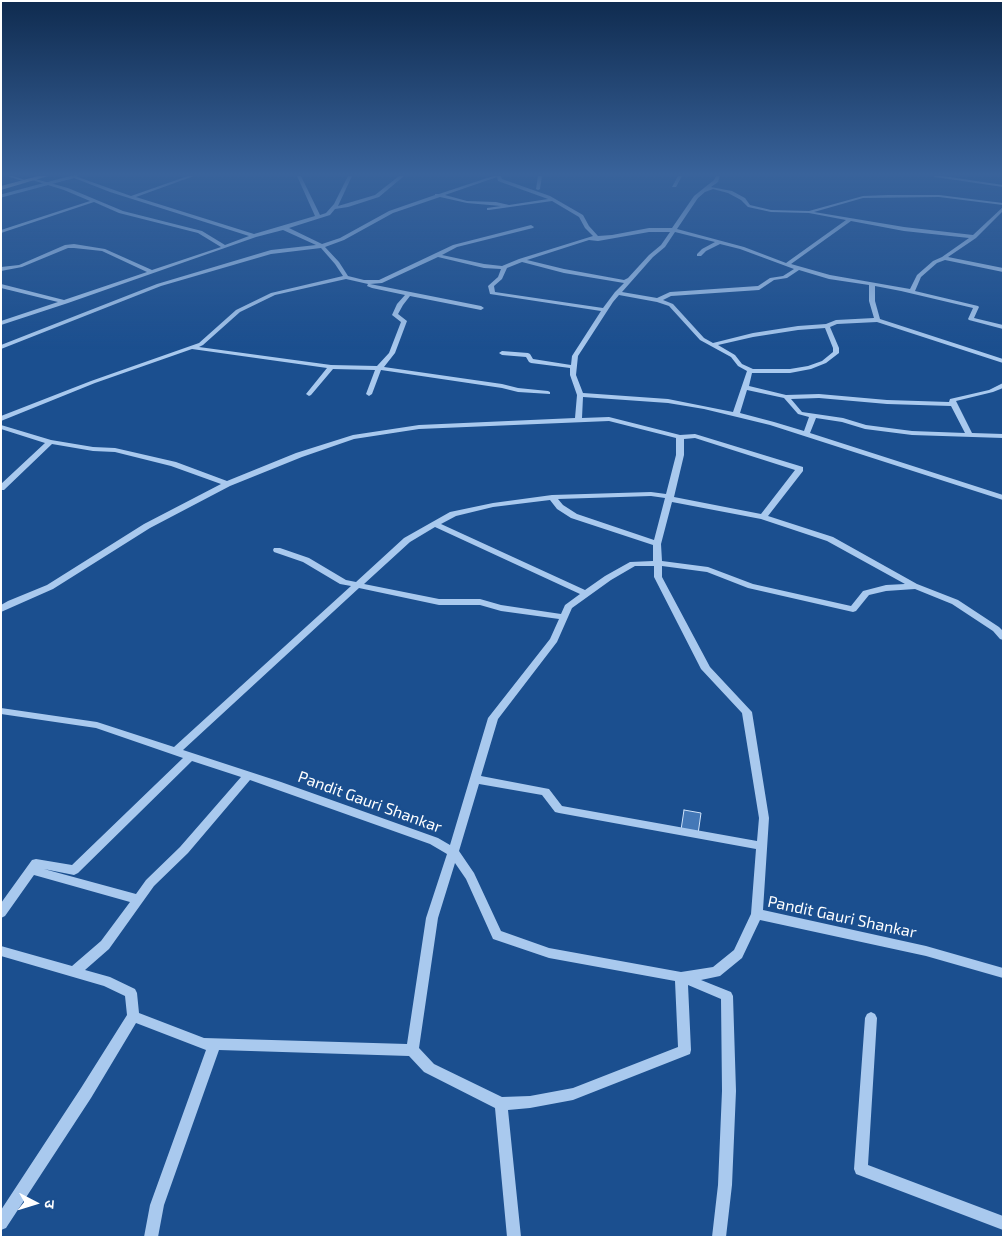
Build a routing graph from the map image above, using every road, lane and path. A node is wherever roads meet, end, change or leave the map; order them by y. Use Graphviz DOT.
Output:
graph roads {
  1 [pos="203,234"];
  2 [pos="247,234"];
  3 [pos="262,234"];
  4 [pos="296,234"];
  5 [pos="351,234"];
  6 [pos="504,234"];
  7 [pos="594,234"];
  8 [pos="624,234"];
  9 [pos="671,234"];
  10 [pos="688,234"];
  11 [pos="830,234"];
  12 [pos="946,234"];
  13 [pos="977,234"];
  14 [pos="254,236"];
  15 [pos="974,237"];
  16 [pos="598,238"];
  17 [pos="720,242"];
  18 [pos="322,246"];
  19 [pos="225,247"];
  20 [pos="436,255"];
  21 [pos="699,255"];
  22 [pos="944,258"];
  23 [pos="521,260"];
  24 [pos="787,265"];
  25 [pos="504,268"];
  26 [pos="798,268"];
  27 [pos="1,269"];
  28 [pos="1003,270"];
  29 [pos="152,272"];
  30 [pos="346,277"];
  31 [pos="630,279"];
  32 [pos="364,282"];
  33 [pos="872,284"];
  34 [pos="1,286"];
  35 [pos="911,292"];
  36 [pos="617,293"];
  37 [pos="409,294"];
  38 [pos="658,300"];
  39 [pos="66,302"];
  40 [pos="481,308"];
  41 [pos="605,310"];
  42 [pos="877,320"];
  43 [pos="1,323"];
  44 [pos="827,326"];
  45 [pos="1003,328"];
  46 [pos="712,345"];
  47 [pos="1,347"];
  48 [pos="191,348"];
  49 [pos="502,353"];
  50 [pos="1003,361"];
  51 [pos="331,367"];
  52 [pos="574,367"];
  53 [pos="379,368"];
  54 [pos="750,370"];
  55 [pos="1003,385"];
  56 [pos="745,387"];
  57 [pos="991,391"];
  58 [pos="1003,392"];
  59 [pos="548,393"];
  60 [pos="309,394"];
  61 [pos="369,394"];
  62 [pos="580,395"];
  63 [pos="786,398"];
  64 [pos="954,404"];
  65 [pos="736,414"];
  66 [pos="813,416"];
  67 [pos="1,419"];
  68 [pos="578,420"];
  69 [pos="1,427"];
  70 [pos="806,434"];
  71 [pos="970,435"];
  72 [pos="1003,436"];
  73 [pos="680,437"];
  74 [pos="50,442"];
  75 [pos="227,484"];
  76 [pos="1,488"];
  77 [pos="552,496"];
  78 [pos="670,497"];
  79 [pos="1003,498"];
  80 [pos="763,517"];
  81 [pos="435,524"];
  82 [pos="657,544"];
  83 [pos="278,550"];
  84 [pos="656,563"];
  85 [pos="357,585"];
  86 [pos="916,586"];
  87 [pos="586,594"];
  88 [pos="1,609"];
  89 [pos="564,617"];
  90 [pos="1003,637"];
  91 [pos="1,712"];
  92 [pos="176,751"];
  93 [pos="191,756"];
  94 [pos="248,775"];
  95 [pos="475,779"];
  96 [pos="762,846"];
  97 [pos="453,852"];
  98 [pos="31,870"];
  99 [pos="138,899"];
  100 [pos="1,914"];
  101 [pos="757,914"];
  102 [pos="1,951"];
  103 [pos="73,972"];
  104 [pos="1003,973"];
  105 [pos="681,977"];
  106 [pos="133,1016"];
  107 [pos="871,1018"];
  108 [pos="215,1044"];
  109 [pos="412,1050"];
  110 [pos="501,1104"];
  111 [pos="1,1222"];
  112 [pos="1003,1223"];
  113 [pos="150,1237"];
  114 [pos="514,1237"];
  115 [pos="719,1237"];
  1 -- 19 [label="street"];
  2 -- 14 [label="street"];
  3 -- 14 [label="street"];
  4 -- 18 [label="street"];
  5 -- 18 [label="street"];
  6 -- 20 [label="street"];
  7 -- 16 [label="street"];
  8 -- 16 [label="street"];
  9 -- 31 [label="street"];
  10 -- 17 [label="street"];
  11 -- 24 [label="street"];
  12 -- 15 [label="street"];
  13 -- 15 [label="street"];
  14 -- 19 [label="street"];
  15 -- 22 [label="street"];
  16 -- 23 [label="street"];
  17 -- 21 [label="street"];
  17 -- 24 [label="street"];
  18 -- 30 [label="street"];
  18 -- 47 [label="street"];
  19 -- 29 [label="street"];
  20 -- 25 [label="street"];
  20 -- 32 [label="street"];
  22 -- 28 [label="street"];
  22 -- 35 [label="street"];
  23 -- 25 [label="street"];
  23 -- 31 [label="street"];
  24 -- 26 [label="street"];
  25 -- 41 [label="street"];
  26 -- 33 [label="street"];
  26 -- 38 [label="street"];
  27 -- 29 [label="street"];
  29 -- 39 [label="street"];
  30 -- 32 [label="street"];
  30 -- 48 [label="street"];
  31 -- 36 [label="street"];
  32 -- 37 [label="street"];
  33 -- 35 [label="street"];
  33 -- 42 [label="street"];
  34 -- 39 [label="street"];
  35 -- 45 [label="street"];
  36 -- 38 [label="street"];
  36 -- 41 [label="street"];
  37 -- 40 [label="street"];
  37 -- 53 [label="street"];
  38 -- 46 [label="street"];
  39 -- 43 [label="street"];
  41 -- 52 [label="street"];
  42 -- 44 [label="street"];
  42 -- 50 [label="street"];
  44 -- 46 [label="street"];
  44 -- 54 [label="street"];
  46 -- 54 [label="street"];
  48 -- 51 [label="street"];
  48 -- 67 [label="street"];
  49 -- 52 [label="street"];
  51 -- 53 [label="street"];
  51 -- 60 [label="street"];
  52 -- 62 [label="street"];
  53 -- 59 [label="street"];
  53 -- 61 [label="street"];
  54 -- 56 [label="street"];
  55 -- 57 [label="street"];
  56 -- 63 [label="street"];
  56 -- 65 [label="street"];
  57 -- 58 [label="street"];
  57 -- 64 [label="street"];
  62 -- 65 [label="street"];
  62 -- 68 [label="street"];
  63 -- 64 [label="street"];
  63 -- 66 [label="street"];
  64 -- 71 [label="street"];
  65 -- 70 [label="street"];
  66 -- 70 [label="street"];
  66 -- 71 [label="street"];
  68 -- 73 [label="street"];
  68 -- 75 [label="street"];
  69 -- 74 [label="street"];
  70 -- 79 [label="street"];
  71 -- 72 [label="street"];
  73 -- 78 [label="street"];
  73 -- 80 [label="street"];
  74 -- 75 [label="street"];
  74 -- 76 [label="street"];
  75 -- 88 [label="street"];
  77 -- 78 [label="street"];
  77 -- 81 [label="street"];
  77 -- 82 [label="street"];
  78 -- 80 [label="street"];
  78 -- 82 [label="street"];
  80 -- 86 [label="street"];
  81 -- 85 [label="street"];
  81 -- 87 [label="street"];
  82 -- 84 [label="street"];
  83 -- 85 [label="street"];
  84 -- 86 [label="street"];
  84 -- 87 [label="street"];
  84 -- 96 [label="street"];
  85 -- 89 [label="street"];
  85 -- 92 [label="street"];
  86 -- 90 [label="street"];
  87 -- 89 [label="street"];
  89 -- 95 [label="street"];
  91 -- 92 [label="street, Pandit Gauri Shankar"];
  92 -- 93 [label="street, Pandit Gauri Shankar"];
  93 -- 94 [label="street, Pandit Gauri Shankar"];
  93 -- 98 [label="street"];
  94 -- 97 [label="street, Pandit Gauri Shankar"];
  94 -- 99 [label="street"];
  95 -- 96 [label="street"];
  95 -- 97 [label="street"];
  96 -- 101 [label="street"];
  97 -- 105 [label="street, Pandit Gauri Shankar"];
  97 -- 109 [label="street"];
  98 -- 99 [label="street"];
  98 -- 100 [label="street"];
  99 -- 103 [label="street"];
  101 -- 104 [label="street, Pandit Gauri Shankar"];
  101 -- 105 [label="street, Pandit Gauri Shankar"];
  102 -- 103 [label="street"];
  103 -- 106 [label="street"];
  105 -- 110 [label="street"];
  105 -- 115 [label="street"];
  106 -- 108 [label="street"];
  106 -- 111 [label="street"];
  107 -- 112 [label="street"];
  108 -- 109 [label="street"];
  108 -- 113 [label="street"];
  109 -- 110 [label="street"];
  110 -- 114 [label="street"];
}
